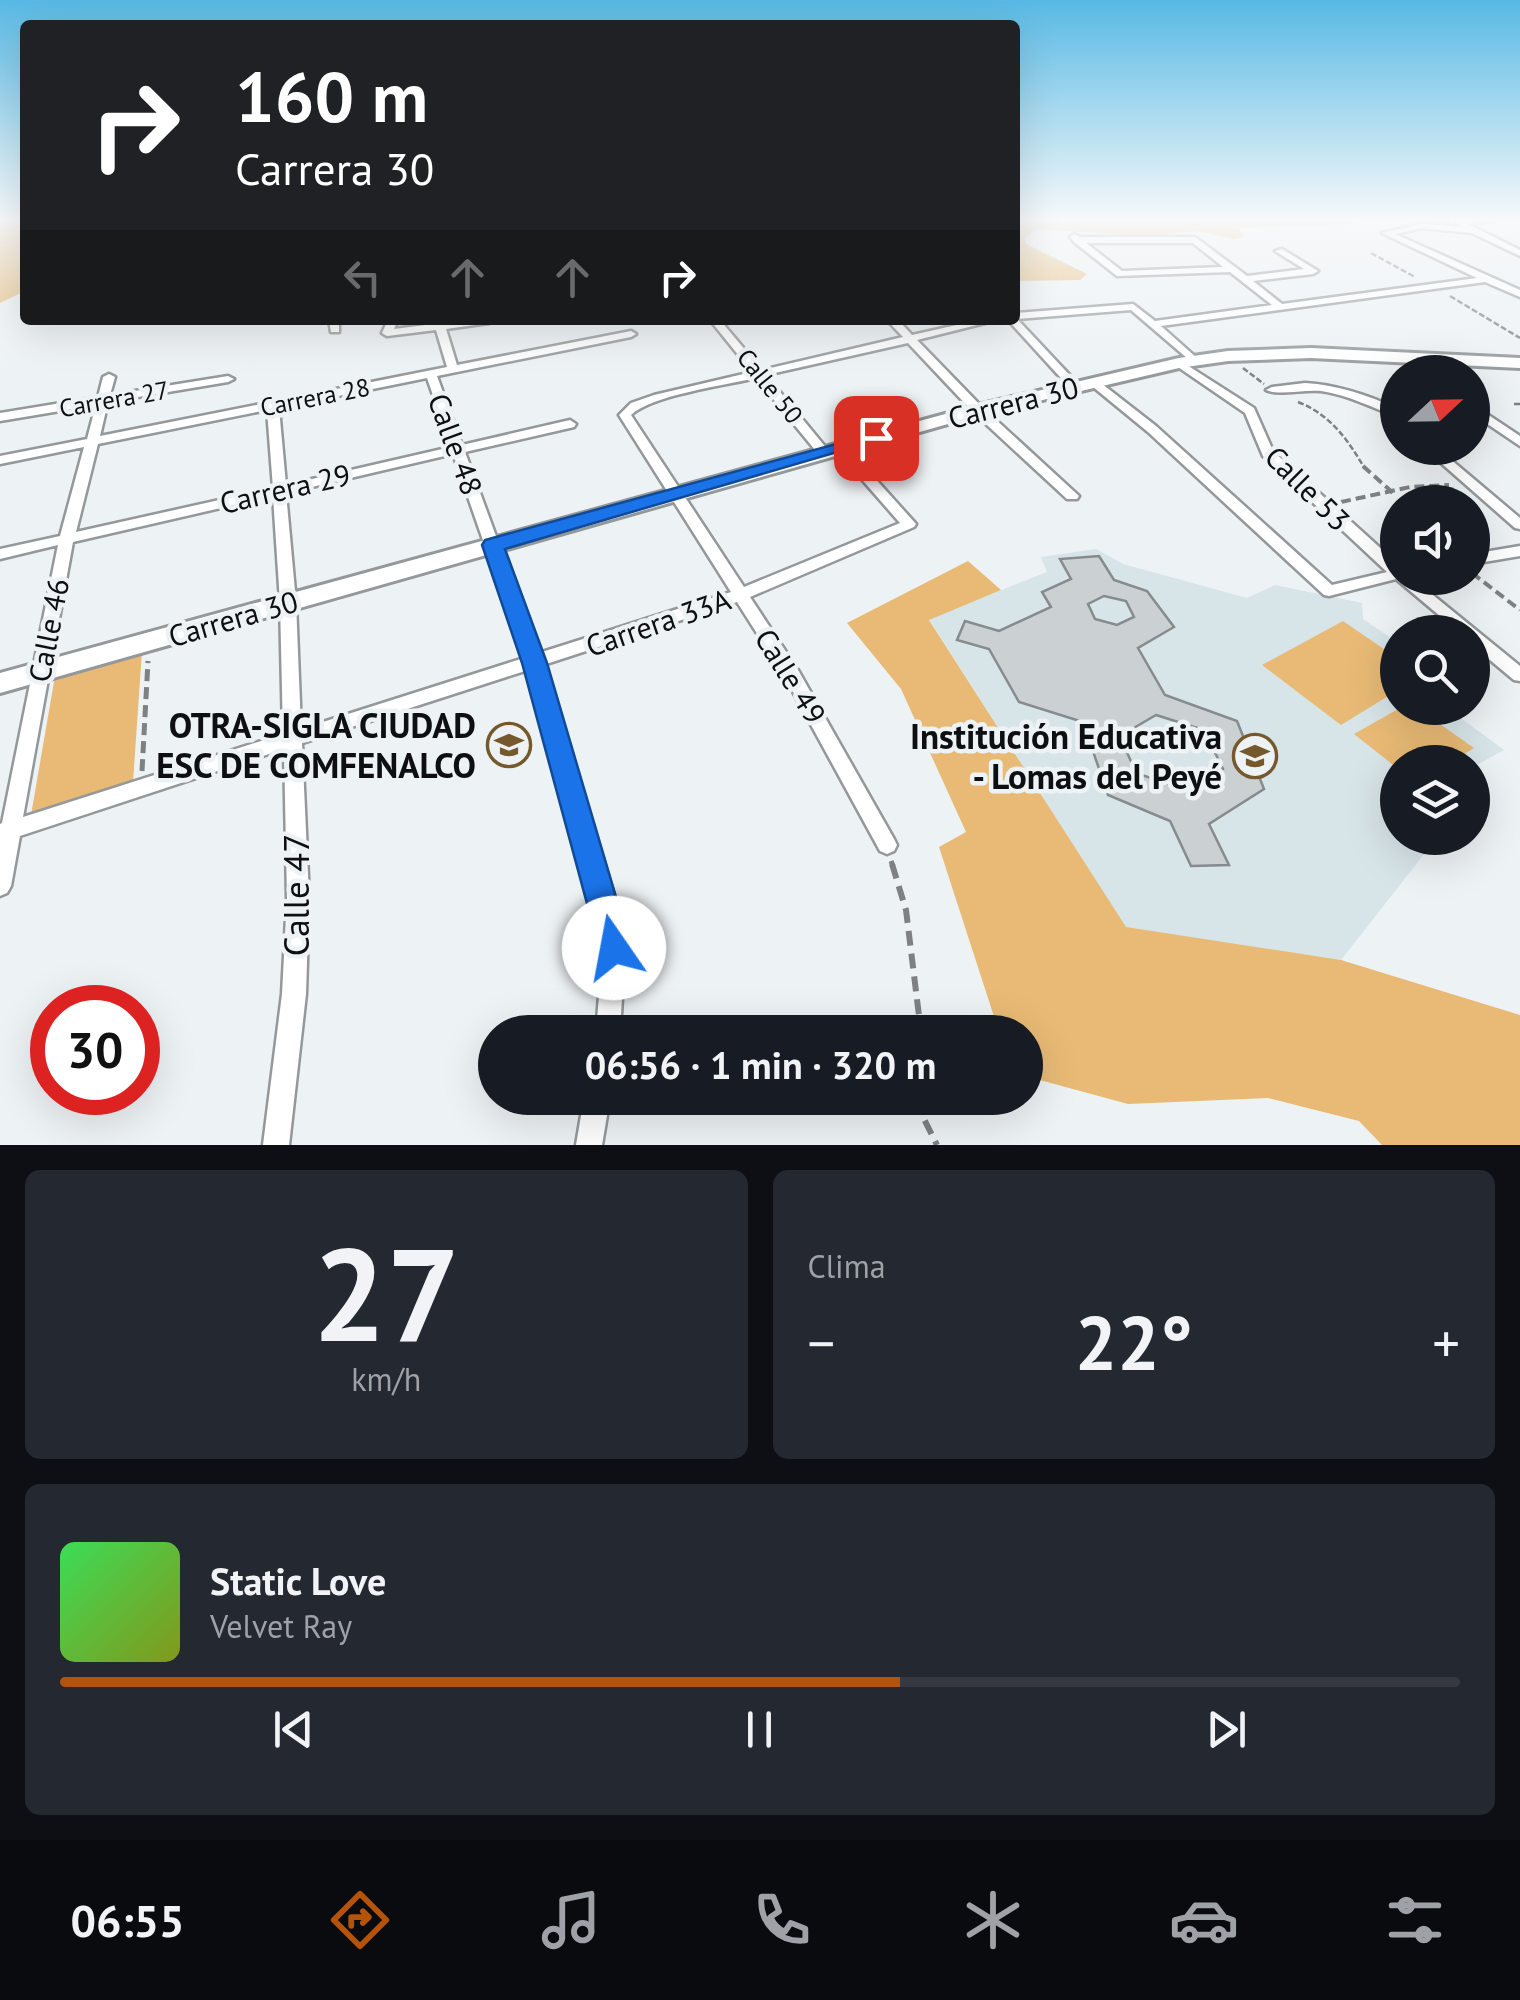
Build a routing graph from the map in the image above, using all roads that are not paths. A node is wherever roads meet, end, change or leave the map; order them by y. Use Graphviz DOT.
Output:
graph roads {
  1 [pos="1117,271"];
  2 [pos="1192,271"];
  3 [pos="1234,271"];
  4 [pos="1308,271"];
  5 [pos="1465,271"];
  6 [pos="1244,279"];
  7 [pos="1482,280"];
  8 [pos="1520,294"];
  9 [pos="1279,306"];
  10 [pos="1020,317"];
  11 [pos="1020,324"];
  12 [pos="1154,324"];
  13 [pos="391,325"];
  14 [pos="462,325"];
  15 [pos="719,325"];
  16 [pos="898,325"];
  17 [pos="970,325"];
  18 [pos="441,329"];
  19 [pos="631,334"];
  20 [pos="914,338"];
  21 [pos="1186,362"];
  22 [pos="1520,364"];
  23 [pos="453,370"];
  24 [pos="760,372"];
  25 [pos="431,374"];
  26 [pos="109,377"];
  27 [pos="228,379"];
  28 [pos="1083,384"];
  29 [pos="1272,390"];
  30 [pos="100,402"];
  31 [pos="273,406"];
  32 [pos="1380,407"];
  33 [pos="978,410"];
  34 [pos="0,418"];
  35 [pos="1490,420"];
  36 [pos="570,424"];
  37 [pos="1519,441"];
  38 [pos="90,442"];
  39 [pos="458,448"];
  40 [pos="833,450"];
  41 [pos="0,460"];
  42 [pos="1449,465"];
  43 [pos="281,488"];
  44 [pos="673,495"];
  45 [pos="1072,496"];
  46 [pos="909,524"];
  47 [pos="1520,524"];
  48 [pos="67,538"];
  49 [pos="493,545"];
  50 [pos="1520,551"];
  51 [pos="0,554"];
  52 [pos="1490,556"];
  53 [pos="1380,558"];
  54 [pos="1380,579"];
  55 [pos="740,595"];
  56 [pos="1423,595"];
  57 [pos="288,602"];
  58 [pos="1448,615"];
  59 [pos="1490,650"];
  60 [pos="534,663"];
  61 [pos="40,672"];
  62 [pos="1520,675"];
  63 [pos="0,684"];
  64 [pos="294,740"];
  65 [pos="7,831"];
  66 [pos="886,845"];
  67 [pos="0,886"];
  68 [pos="609,1015"];
  69 [pos="594,1115"];
  70 [pos="276,1145"];
  71 [pos="590,1145"];
  1 -- 2 [label="street"];
  3 -- 6 [label="street"];
  4 -- 6 [label="street"];
  5 -- 7 [label="street"];
  6 -- 9 [label="street"];
  7 -- 8 [label="street"];
  7 -- 9 [label="street"];
  9 -- 12 [label="street"];
  10 -- 12 [label="street, Calle 53"];
  11 -- 28 [label="street"];
  12 -- 21 [label="street, Calle 53"];
  13 -- 18 [label="street"];
  14 -- 18 [label="street"];
  15 -- 24 [label="street, Calle 50"];
  16 -- 20 [label="street"];
  17 -- 20 [label="street"];
  18 -- 23 [label="street, Calle 48"];
  19 -- 23 [label="street, Carrera 28"];
  20 -- 24 [label="street"];
  20 -- 33 [label="street"];
  21 -- 22 [label="street, Carrera 30"];
  21 -- 28 [label="street, Carrera 30"];
  21 -- 53 [label="street, Calle 53"];
  23 -- 25 [label="street, Carrera 28"];
  24 -- 40 [label="street, Calle 50"];
  24 -- 44 [label="street, Calle 49"];
  25 -- 31 [label="street, Carrera 28"];
  25 -- 39 [label="street, Calle 48"];
  26 -- 30 [label="street, Calle 46"];
  27 -- 30 [label="street, Carrera 27"];
  28 -- 33 [label="street, Carrera 30"];
  28 -- 54 [label="street"];
  29 -- 32 [label="street"];
  30 -- 34 [label="street, Carrera 27"];
  30 -- 38 [label="street, Calle 46"];
  31 -- 38 [label="street, Carrera 28"];
  31 -- 43 [label="street, Calle 47"];
  33 -- 40 [label="street, Carrera 30"];
  33 -- 45 [label="street"];
  35 -- 37 [label="street"];
  36 -- 39 [label="street, Carrera 29"];
  38 -- 41 [label="street, Carrera 28"];
  38 -- 48 [label="street, Calle 46"];
  39 -- 43 [label="street, Carrera 29"];
  39 -- 49 [label="street, Calle 48"];
  40 -- 44 [label="street, Carrera 30"];
  40 -- 46 [label="street, Calle 50"];
  42 -- 47 [label="street"];
  43 -- 48 [label="street, Carrera 29"];
  43 -- 57 [label="street, Calle 47"];
  44 -- 49 [label="street, Carrera 30"];
  44 -- 55 [label="street, Calle 49"];
  46 -- 55 [label="street, Carrera 33A"];
  48 -- 51 [label="street, Carrera 29"];
  48 -- 61 [label="street, Calle 46"];
  49 -- 57 [label="street, Carrera 30"];
  49 -- 60 [label="street, Calle 48"];
  50 -- 52 [label="street"];
  55 -- 60 [label="street, Carrera 33A"];
  55 -- 66 [label="street, Calle 49"];
  56 -- 58 [label="street, Calle 53"];
  57 -- 61 [label="street, Carrera 30"];
  57 -- 64 [label="street, Calle 47"];
  59 -- 62 [label="street, Calle 53"];
  60 -- 64 [label="street, Carrera 33A"];
  60 -- 68 [label="street, Calle 48"];
  61 -- 63 [label="street, Carrera 30"];
  61 -- 65 [label="street, Calle 46"];
  64 -- 65 [label="street, Carrera 33A"];
  64 -- 70 [label="street, Calle 47"];
  65 -- 67 [label="street, Calle 46"];
  69 -- 71 [label="street"];
}
